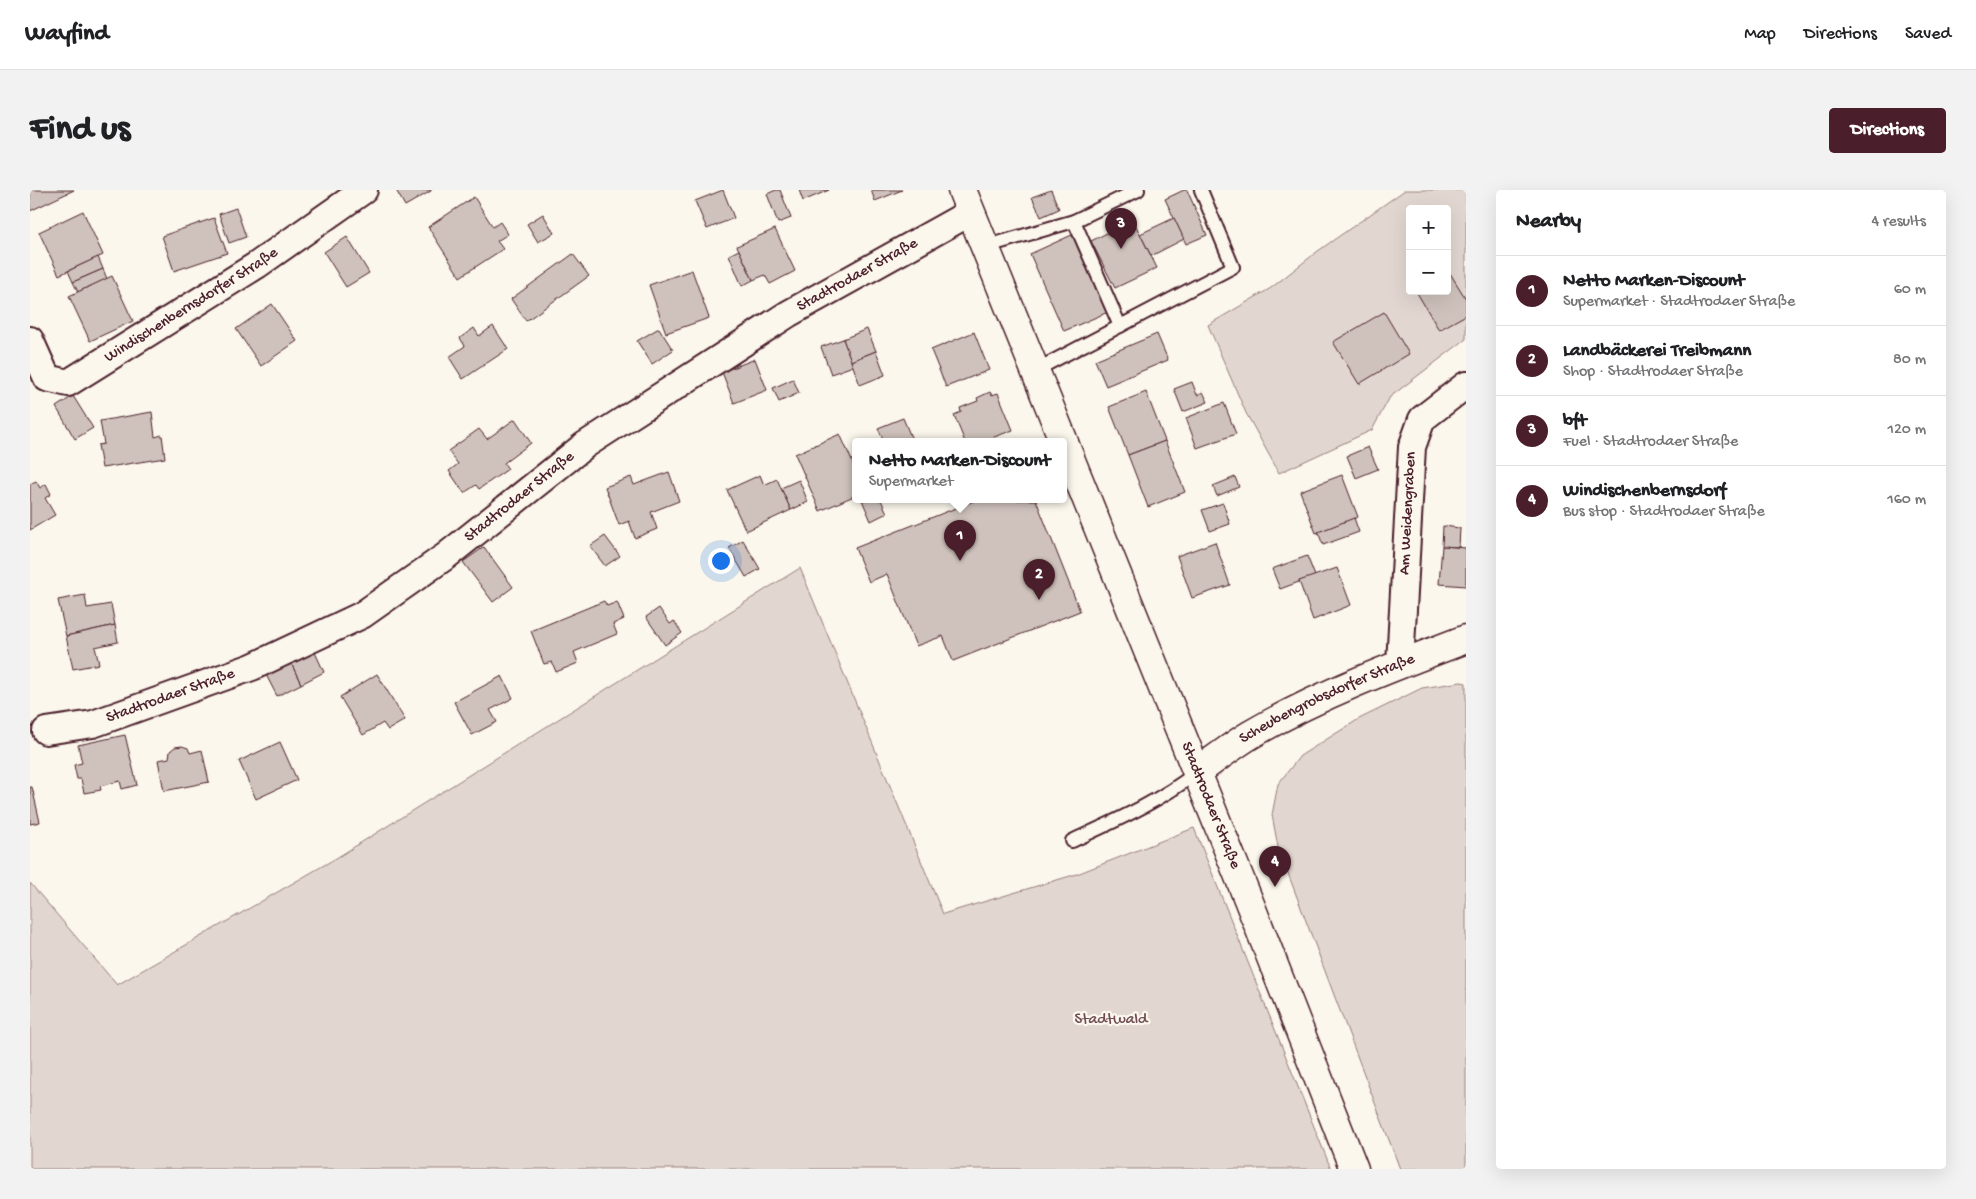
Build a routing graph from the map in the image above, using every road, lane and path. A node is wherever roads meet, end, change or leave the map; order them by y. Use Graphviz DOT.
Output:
graph roads {
  1 [pos="364,190"];
  2 [pos="1138,190"];
  3 [pos="1201,190"];
  4 [pos="966,201"];
  5 [pos="1074,221"];
  6 [pos="984,247"];
  7 [pos="1120,326"];
  8 [pos="30,340"];
  9 [pos="1034,370"];
  10 [pos="1466,385"];
  11 [pos="1062,438"];
  12 [pos="1067,449"];
  13 [pos="1466,639"];
  14 [pos="1400,664"];
  15 [pos="46,731"];
  16 [pos="1197,772"];
  17 [pos="1072,841"];
  18 [pos="1354,1169"];
  1 -- 8 [label="street, Windischenbernsdorfer Straße"];
  2 -- 5 [label="lane"];
  3 -- 7 [label="lane"];
  4 -- 6 [label="main road, Stadtrodaer Straße"];
  4 -- 15 [label="street, Stadtrodaer Straße"];
  5 -- 6 [label="lane"];
  5 -- 7 [label="lane"];
  6 -- 9 [label="main road, Stadtrodaer Straße"];
  7 -- 9 [label="lane"];
  9 -- 11 [label="main road, Stadtrodaer Straße"];
  10 -- 14 [label="street, Am Weidengraben"];
  12 -- 16 [label="main road, Stadtrodaer Straße"];
  13 -- 14 [label="main road, Scheubengrobsdorfer Straße"];
  14 -- 16 [label="main road, Scheubengrobsdorfer Straße"];
  16 -- 17 [label="lane"];
  16 -- 18 [label="main road, Stadtrodaer Straße"];
}
